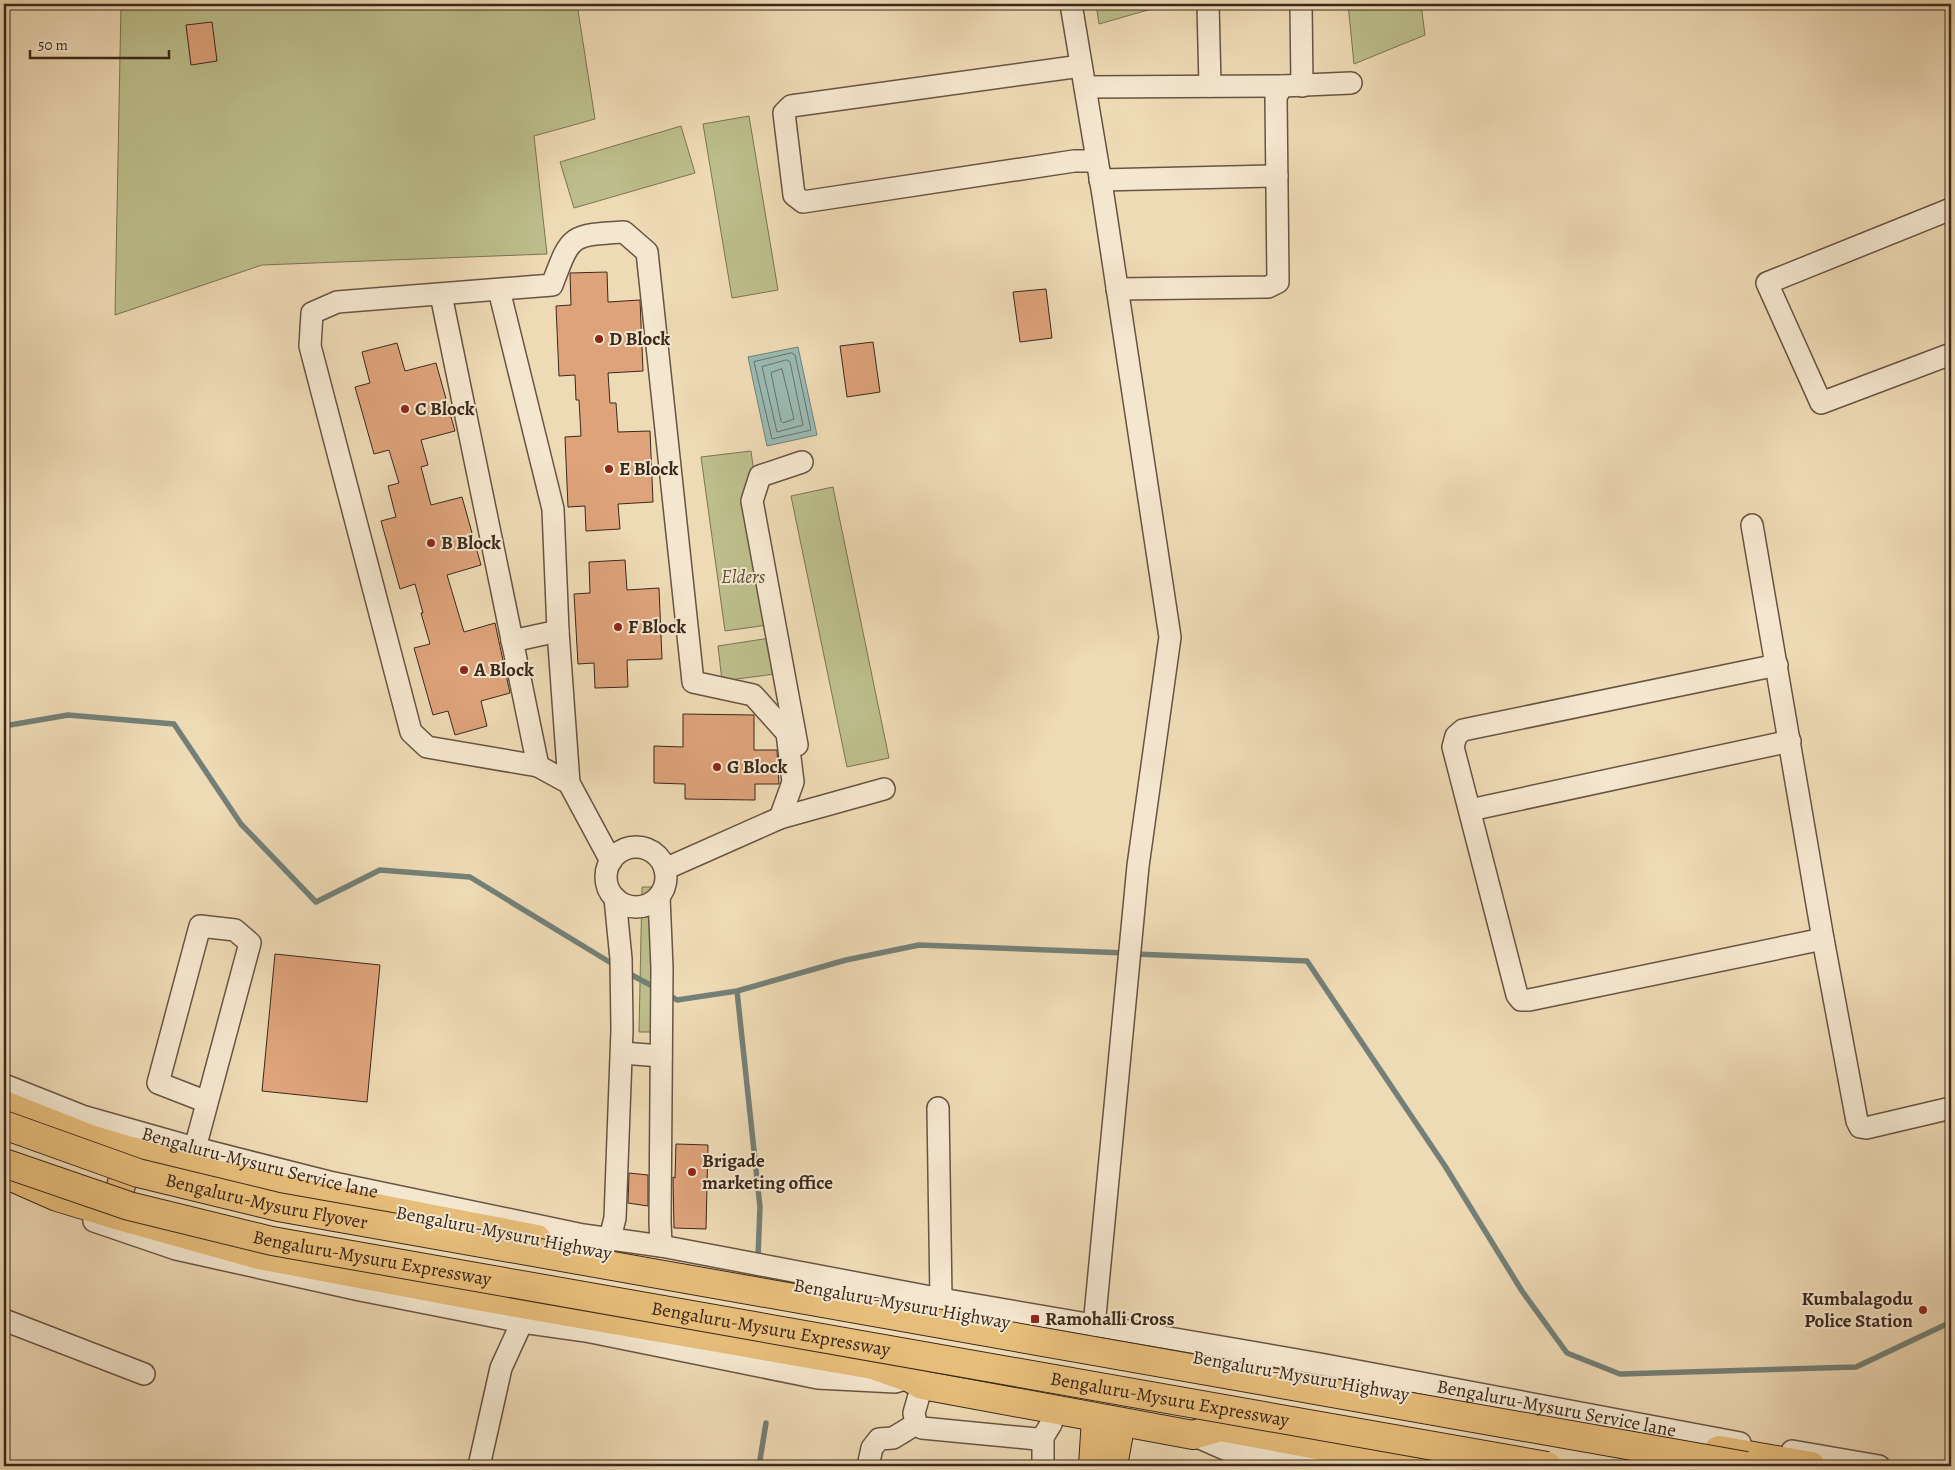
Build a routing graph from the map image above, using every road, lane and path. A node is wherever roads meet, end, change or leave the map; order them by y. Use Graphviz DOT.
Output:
graph roads {
  1 [pos="1071,4"];
  2 [pos="1208,4"];
  3 [pos="1301,4"];
  4 [pos="1081,66"];
  5 [pos="1351,84"];
  6 [pos="1210,86"];
  7 [pos="1292,86"];
  8 [pos="1085,87"];
  9 [pos="1099,170"];
  10 [pos="1277,176"];
  11 [pos="1951,209"];
  12 [pos="1117,289"];
  13 [pos="499,290"];
  14 [pos="441,295"];
  15 [pos="1951,354"];
  16 [pos="802,462"];
  17 [pos="1752,525"];
  18 [pos="558,631"];
  19 [pos="512,641"];
  20 [pos="1776,665"];
  21 [pos="1790,741"];
  22 [pos="538,766"];
  23 [pos="793,782"];
  24 [pos="569,783"];
  25 [pos="884,790"];
  26 [pos="1470,810"];
  27 [pos="780,818"];
  28 [pos="610,861"];
  29 [pos="665,869"];
  30 [pos="659,896"];
  31 [pos="615,898"];
  32 [pos="1823,939"];
  33 [pos="622,1053"];
  34 [pos="661,1056"];
  35 [pos="4,1085"];
  36 [pos="207,1102"];
  37 [pos="4,1105"];
  38 [pos="938,1108"];
  39 [pos="1951,1108"];
  40 [pos="4,1125"];
  41 [pos="195,1148"];
  42 [pos="132,1151"];
  43 [pos="4,1163"];
  44 [pos="4,1174"];
  45 [pos="4,1185"];
  46 [pos="112,1214"];
  47 [pos="610,1238"];
  48 [pos="662,1246"];
  49 [pos="438,1297"];
  50 [pos="941,1299"];
  51 [pos="4,1320"];
  52 [pos="522,1322"];
  53 [pos="1094,1326"];
  54 [pos="144,1374"];
  55 [pos="916,1382"];
  56 [pos="1055,1410"];
  57 [pos="1108,1420"];
  58 [pos="916,1424"];
  59 [pos="1193,1436"];
  60 [pos="1043,1437"];
  61 [pos="1753,1459"];
  62 [pos="479,1466"];
  63 [pos="868,1466"];
  64 [pos="1043,1466"];
  65 [pos="1093,1466"];
  66 [pos="1113,1466"];
  67 [pos="1317,1466"];
  68 [pos="1432,1466"];
  69 [pos="1547,1466"];
  70 [pos="1810,1466"];
  71 [pos="1879,1466"];
  1 -- 4 [label="street"];
  2 -- 6 [label="street"];
  3 -- 7 [label="street"];
  4 -- 8 [label="street"];
  4 -- 9 [label="street"];
  5 -- 7 [label="street"];
  6 -- 7 [label="street"];
  6 -- 8 [label="street"];
  7 -- 10 [label="street"];
  8 -- 9 [label="street"];
  9 -- 10 [label="street"];
  9 -- 12 [label="street"];
  10 -- 12 [label="street"];
  11 -- 15 [label="street"];
  12 -- 53 [label="street"];
  13 -- 14 [label="street"];
  13 -- 18 [label="street"];
  13 -- 23 [label="street"];
  14 -- 19 [label="street"];
  14 -- 22 [label="street"];
  16 -- 23 [label="street"];
  17 -- 20 [label="street"];
  18 -- 19 [label="street"];
  18 -- 24 [label="street"];
  19 -- 22 [label="street"];
  20 -- 21 [label="street"];
  20 -- 26 [label="street"];
  21 -- 26 [label="street"];
  21 -- 32 [label="street"];
  22 -- 24 [label="street"];
  23 -- 27 [label="street"];
  24 -- 28 [label="street"];
  25 -- 27 [label="street"];
  26 -- 32 [label="street"];
  27 -- 29 [label="street"];
  28 -- 29 [label="street"];
  28 -- 31 [label="street"];
  29 -- 30 [label="street"];
  30 -- 31 [label="street"];
  30 -- 34 [label="street"];
  31 -- 33 [label="street"];
  32 -- 39 [label="street"];
  33 -- 34 [label="street"];
  33 -- 47 [label="street"];
  34 -- 48 [label="street"];
  35 -- 41 [label="street, Bengaluru-Mysuru Service lane"];
  36 -- 36 [label="street"];
  36 -- 41 [label="street"];
  37 -- 42 [label="main road, Bengaluru-Mysuru Highway"];
  38 -- 50 [label="street"];
  40 -- 61 [label="main road, Bengaluru-Mysuru Flyover, bridge"];
  41 -- 47 [label="street, Bengaluru-Mysuru Service lane"];
  42 -- 46 [label="main road"];
  42 -- 61 [label="main road, Bengaluru-Mysuru Highway"];
  43 -- 69 [label="main road, Bengaluru-Mysuru Expressway, bridge"];
  44 -- 46 [label="main road, Bengaluru-Mysuru Expressway"];
  45 -- 49 [label="street, Bengaluru-Mysuru Expressway"];
  46 -- 49 [label="main road, Bengaluru-Mysuru Expressway"];
  47 -- 48 [label="street, Bengaluru-Mysuru Service lane"];
  48 -- 50 [label="street, Bengaluru-Mysuru Service lane"];
  49 -- 52 [label="street, Bengaluru-Mysuru Expressway"];
  49 -- 55 [label="main road, Bengaluru-Mysuru Expressway"];
  50 -- 53 [label="street, Bengaluru-Mysuru Service lane"];
  51 -- 54 [label="street"];
  52 -- 55 [label="street, Bengaluru-Mysuru Expressway"];
  52 -- 62 [label="street"];
  53 -- 61 [label="street, Bengaluru-Mysuru Service lane"];
  55 -- 56 [label="main road, Bengaluru-Mysuru Expressway"];
  55 -- 58 [label="street"];
  56 -- 57 [label="main road, Bengaluru-Mysuru Expressway"];
  56 -- 60 [label="street"];
  57 -- 59 [label="main road, Bengaluru-Mysuru Expressway"];
  57 -- 65 [label="main road"];
  57 -- 66 [label="main road"];
  58 -- 60 [label="street"];
  58 -- 63 [label="street"];
  59 -- 67 [label="street, Bengaluru-Mysuru Expressway"];
  59 -- 68 [label="main road, Bengaluru-Mysuru Expressway"];
  60 -- 64 [label="street"];
  61 -- 70 [label="main road, Bengaluru-Mysuru Highway"];
  61 -- 71 [label="street, Bengaluru-Mysuru Service lane"];
}
